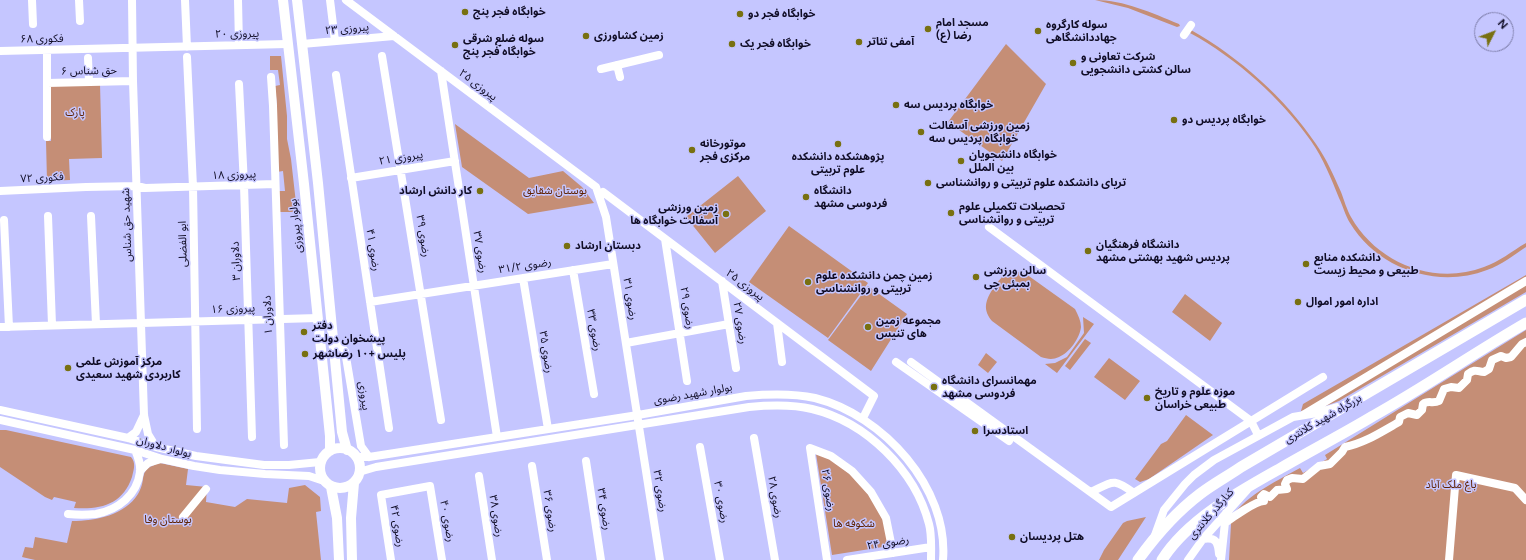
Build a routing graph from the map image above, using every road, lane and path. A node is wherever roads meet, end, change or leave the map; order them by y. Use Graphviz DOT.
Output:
graph roads {
  1 [pos="32,0"];
  2 [pos="79,0"];
  3 [pos="132,0"];
  4 [pos="185,0"];
  5 [pos="238,0"];
  6 [pos="283,0"];
  7 [pos="297,0"];
  8 [pos="330,0"];
  9 [pos="346,0"];
  10 [pos="80,21"];
  11 [pos="33,24"];
  12 [pos="1191,24"];
  13 [pos="1184,35"];
  14 [pos="394,36"];
  15 [pos="336,41"];
  16 [pos="287,44"];
  17 [pos="302,44"];
  18 [pos="239,45"];
  19 [pos="187,47"];
  20 [pos="133,48"];
  21 [pos="47,50"];
  22 [pos="0,51"];
  23 [pos="659,55"];
  24 [pos="382,56"];
  25 [pos="187,57"];
  26 [pos="88,58"];
  27 [pos="617,65"];
  28 [pos="602,69"];
  29 [pos="441,71"];
  30 [pos="336,75"];
  31 [pos="620,77"];
  32 [pos="271,78"];
  33 [pos="133,81"];
  34 [pos="89,82"];
  35 [pos="47,83"];
  36 [pos="239,84"];
  37 [pos="47,137"];
  38 [pos="455,161"];
  39 [pos="401,170"];
  40 [pos="351,178"];
  41 [pos="275,184"];
  42 [pos="244,185"];
  43 [pos="137,186"];
  44 [pos="193,187"];
  45 [pos="599,190"];
  46 [pos="0,191"];
  47 [pos="48,216"];
  48 [pos="91,216"];
  49 [pos="4,220"];
  50 [pos="989,227"];
  51 [pos="665,239"];
  52 [pos="613,264"];
  53 [pos="573,270"];
  54 [pos="523,278"];
  55 [pos="1526,281"];
  56 [pos="722,282"];
  57 [pos="474,286"];
  58 [pos="421,294"];
  59 [pos="1526,300"];
  60 [pos="370,302"];
  61 [pos="318,318"];
  62 [pos="279,319"];
  63 [pos="249,320"];
  64 [pos="196,321"];
  65 [pos="777,322"];
  66 [pos="142,323"];
  67 [pos="1526,323"];
  68 [pos="96,324"];
  69 [pos="729,324"];
  70 [pos="52,326"];
  71 [pos="0,327"];
  72 [pos="9,327"];
  73 [pos="680,333"];
  74 [pos="333,341"];
  75 [pos="1526,342"];
  76 [pos="626,343"];
  77 [pos="782,362"];
  78 [pos="896,362"];
  79 [pos="911,362"];
  80 [pos="736,368"];
  81 [pos="1323,377"];
  82 [pos="687,381"];
  83 [pos="594,394"];
  84 [pos="1351,402"];
  85 [pos="0,410"];
  86 [pos="144,415"];
  87 [pos="638,415"];
  88 [pos="1303,415"];
  89 [pos="863,418"];
  90 [pos="0,420"];
  91 [pos="442,420"];
  92 [pos="1251,421"];
  93 [pos="639,425"];
  94 [pos="389,428"];
  95 [pos="198,429"];
  96 [pos="548,429"];
  97 [pos="1258,435"];
  98 [pos="252,437"];
  99 [pos="497,437"];
  100 [pos="128,438"];
  101 [pos="754,438"];
  102 [pos="1009,441"];
  103 [pos="284,445"];
  104 [pos="156,447"];
  105 [pos="700,447"];
  106 [pos="135,450"];
  107 [pos="330,450"];
  108 [pos="347,450"];
  109 [pos="356,457"];
  110 [pos="369,457"];
  111 [pos="162,459"];
  112 [pos="586,461"];
  113 [pos="320,462"];
  114 [pos="532,466"];
  115 [pos="140,471"];
  116 [pos="360,472"];
  117 [pos="479,476"];
  118 [pos="354,482"];
  119 [pos="1253,483"];
  120 [pos="328,484"];
  121 [pos="430,486"];
  122 [pos="206,489"];
  123 [pos="1091,492"];
  124 [pos="1134,493"];
  125 [pos="1526,500"];
  126 [pos="1226,513"];
  127 [pos="68,514"];
  128 [pos="183,518"];
  129 [pos="1225,523"];
  130 [pos="1154,538"];
  131 [pos="1203,539"];
  132 [pos="931,547"];
  133 [pos="893,553"];
  134 [pos="339,560"];
  135 [pos="352,560"];
  136 [pos="391,560"];
  137 [pos="442,560"];
  138 [pos="492,560"];
  139 [pos="547,560"];
  140 [pos="602,560"];
  141 [pos="660,560"];
  142 [pos="720,560"];
  143 [pos="775,560"];
  144 [pos="827,560"];
  145 [pos="847,560"];
  146 [pos="931,560"];
  147 [pos="943,560"];
  148 [pos="1138,560"];
  149 [pos="1162,560"];
  150 [pos="1188,560"];
  151 [pos="1220,560"];
  152 [pos="1449,560"];
  1 -- 11 [label="street"];
  2 -- 10 [label="street"];
  3 -- 20 [label="street, شهید حق شناس"];
  4 -- 19 [label="street"];
  5 -- 18 [label="street"];
  6 -- 16 [label="main road, بولوار پیروزی"];
  7 -- 17 [label="main road"];
  8 -- 15 [label="street"];
  9 -- 14 [label="street, پیروزی ۲۵"];
  12 -- 13 [label="street"];
  14 -- 15 [label="street, پیروزی ۲۳"];
  14 -- 29 [label="street, پیروزی ۲۵"];
  15 -- 17 [label="street, پیروزی ۲۳"];
  16 -- 17 [label="main road"];
  16 -- 18 [label="street, پیروزی ۲۰"];
  16 -- 61 [label="main road, بولوار پیروزی"];
  17 -- 74 [label="main road"];
  18 -- 19 [label="street, پیروزی ۲۰"];
  19 -- 20 [label="street, پیروزی ۲۰"];
  20 -- 21 [label="street, فکوری ۶۸"];
  20 -- 33 [label="street, شهید حق شناس"];
  21 -- 22 [label="street, فکوری ۶۸"];
  21 -- 35 [label="street"];
  23 -- 27 [label="street"];
  24 -- 39 [label="street, رضوی ۳۹"];
  25 -- 44 [label="street, ابو الفضلی"];
  26 -- 34 [label="street"];
  27 -- 28 [label="street"];
  27 -- 31 [label="street"];
  29 -- 38 [label="street, رضوی ۳۷"];
  29 -- 45 [label="street, پیروزی ۲۵"];
  30 -- 40 [label="street, رضوی ۴۱"];
  32 -- 41 [label="street, دلاوران ۱"];
  33 -- 34 [label="street, حق شناس ۶"];
  33 -- 43 [label="street, شهید حق شناس"];
  34 -- 35 [label="street, حق شناس ۶"];
  35 -- 37 [label="street"];
  36 -- 42 [label="street, دلاوران ۳"];
  38 -- 39 [label="street, پیروزی ۲۱"];
  38 -- 57 [label="street, رضوی ۳۷"];
  39 -- 40 [label="street, پیروزی ۲۱"];
  39 -- 58 [label="street, رضوی ۳۹"];
  40 -- 60 [label="street, رضوی ۴۱"];
  41 -- 42 [label="street, پیروزی ۱۸"];
  41 -- 62 [label="street, دلاوران ۱"];
  42 -- 44 [label="street, پیروزی ۱۸"];
  42 -- 63 [label="street, دلاوران ۳"];
  43 -- 44 [label="street, پیروزی ۱۸"];
  43 -- 46 [label="street, فکوری ۷۲"];
  43 -- 66 [label="street, شهید حق شناس"];
  44 -- 64 [label="street, ابو الفضلی"];
  45 -- 51 [label="street, پیروزی ۲۵"];
  45 -- 52 [label="street, رضوی ۳۱"];
  47 -- 70 [label="street"];
  48 -- 68 [label="street"];
  49 -- 72 [label="street"];
  50 -- 92 [label="street"];
  51 -- 56 [label="street, پیروزی ۲۵"];
  51 -- 73 [label="street, رضوی ۲۹"];
  52 -- 53 [label="street, رضوی ۳۱/۲"];
  52 -- 76 [label="street, رضوی ۳۱"];
  53 -- 54 [label="street, رضوی ۳۱/۲"];
  53 -- 83 [label="street, رضوی ۳۳"];
  54 -- 57 [label="street, رضوی ۳۱/۲"];
  54 -- 96 [label="street, رضوی ۳۵"];
  55 -- 88 [label="street"];
  56 -- 65 [label="street, پیروزی ۲۵"];
  56 -- 69 [label="street, رضوی ۲۷"];
  57 -- 58 [label="street, رضوی ۳۱/۲"];
  57 -- 99 [label="street, رضوی ۳۷"];
  58 -- 60 [label="street, رضوی ۳۱/۲"];
  58 -- 91 [label="street, رضوی ۳۹"];
  59 -- 84 [label="highway, بزرگراه شهید کلانتری"];
  60 -- 94 [label="street, رضوی ۴۱"];
  61 -- 62 [label="street, پیروزی ۱۶"];
  61 -- 107 [label="main road, بولوار پیروزی"];
  62 -- 63 [label="street, پیروزی ۱۶"];
  62 -- 103 [label="street, دلاوران ۱"];
  63 -- 64 [label="street, پیروزی ۱۶"];
  63 -- 98 [label="street, دلاوران ۳"];
  64 -- 66 [label="street, پیروزی ۱۶"];
  64 -- 95 [label="street, ابو الفضلی"];
  65 -- 77 [label="street"];
  65 -- 89 [label="street, پیروزی ۲۵"];
  66 -- 68 [label="street, پیروزی ۱۶"];
  66 -- 86 [label="street, شهید حق شناس"];
  67 -- 119 [label="highway, بزرگراه شهید کلانتری"];
  68 -- 70 [label="street"];
  69 -- 73 [label="street"];
  69 -- 80 [label="street, رضوی ۲۷"];
  70 -- 72 [label="street"];
  71 -- 72 [label="street"];
  73 -- 76 [label="street"];
  73 -- 82 [label="street, رضوی ۲۹"];
  74 -- 108 [label="main road"];
  74 -- 110 [label="street, پیروزی"];
  75 -- 129 [label="street"];
  76 -- 87 [label="street, رضوی ۳۱"];
  78 -- 102 [label="street"];
  79 -- 123 [label="street"];
  81 -- 92 [label="street"];
  84 -- 88 [label="street"];
  84 -- 130 [label="highway, بزرگراه شهید کلانتری"];
  85 -- 100 [label="street, بولوار دلاوران"];
  86 -- 100 [label="street"];
  86 -- 104 [label="street, شهید حق شناس"];
  87 -- 89 [label="street, بولوار شهید رضوی"];
  87 -- 93 [label="street, رضوی ۳۲"];
  87 -- 96 [label="street, بولوار شهید رضوی"];
  88 -- 97 [label="street"];
  89 -- 147 [label="street, بولوار شهید رضوی"];
  90 -- 106 [label="street, بولوار دلاوران"];
  92 -- 97 [label="street"];
  92 -- 124 [label="street"];
  93 -- 116 [label="street, بولوار شهید رضوی"];
  93 -- 132 [label="street, بولوار شهید رضوی"];
  93 -- 141 [label="street, رضوی ۳۲"];
  96 -- 99 [label="street, بولوار شهید رضوی"];
  97 -- 130 [label="street"];
  99 -- 110 [label="street, بولوار شهید رضوی"];
  100 -- 104 [label="street, بولوار دلاوران"];
  101 -- 143 [label="street, رضوی ۲۸"];
  104 -- 113 [label="street, بولوار دلاوران"];
  105 -- 142 [label="street, رضوی ۳۰"];
  106 -- 111 [label="street, بولوار دلاوران"];
  106 -- 115 [label="street"];
  107 -- 108 [label="main road"];
  107 -- 113 [label="main road"];
  108 -- 109 [label="main road"];
  109 -- 110 [label="street, بولوار شهید رضوی"];
  109 -- 116 [label="main road"];
  111 -- 115 [label="street"];
  111 -- 120 [label="street, بولوار دلاوران"];
  112 -- 140 [label="street, رضوی ۳۴"];
  113 -- 120 [label="main road"];
  114 -- 139 [label="street, رضوی ۳۶"];
  115 -- 127 [label="street"];
  116 -- 118 [label="main road"];
  117 -- 138 [label="street, رضوی ۳۸"];
  118 -- 120 [label="main road"];
  118 -- 135 [label="main road"];
  119 -- 126 [label="street, کنارگذر کلانتری"];
  119 -- 149 [label="highway, بزرگراه شهید کلانتری"];
  120 -- 134 [label="main road"];
  121 -- 136 [label="street, رضوی ۴۲"];
  121 -- 137 [label="street, رضوی ۴۰"];
  122 -- 128 [label="street"];
  123 -- 124 [label="street"];
  123 -- 124 [label="street"];
  125 -- 152 [label="street"];
  126 -- 129 [label="street"];
  126 -- 131 [label="street, کنارگذر کلانتری"];
  129 -- 151 [label="street"];
  130 -- 148 [label="highway, بزرگراه شهید کلانتری"];
  131 -- 150 [label="street, کنارگذر کلانتری"];
  131 -- 151 [label="street"];
  132 -- 133 [label="street, رضوی ۲۴"];
  132 -- 146 [label="street, بولوار شهید رضوی"];
  133 -- 144 [label="street, رضوی ۲۶"];
  133 -- 145 [label="street, رضوی ۲۴"];
}
